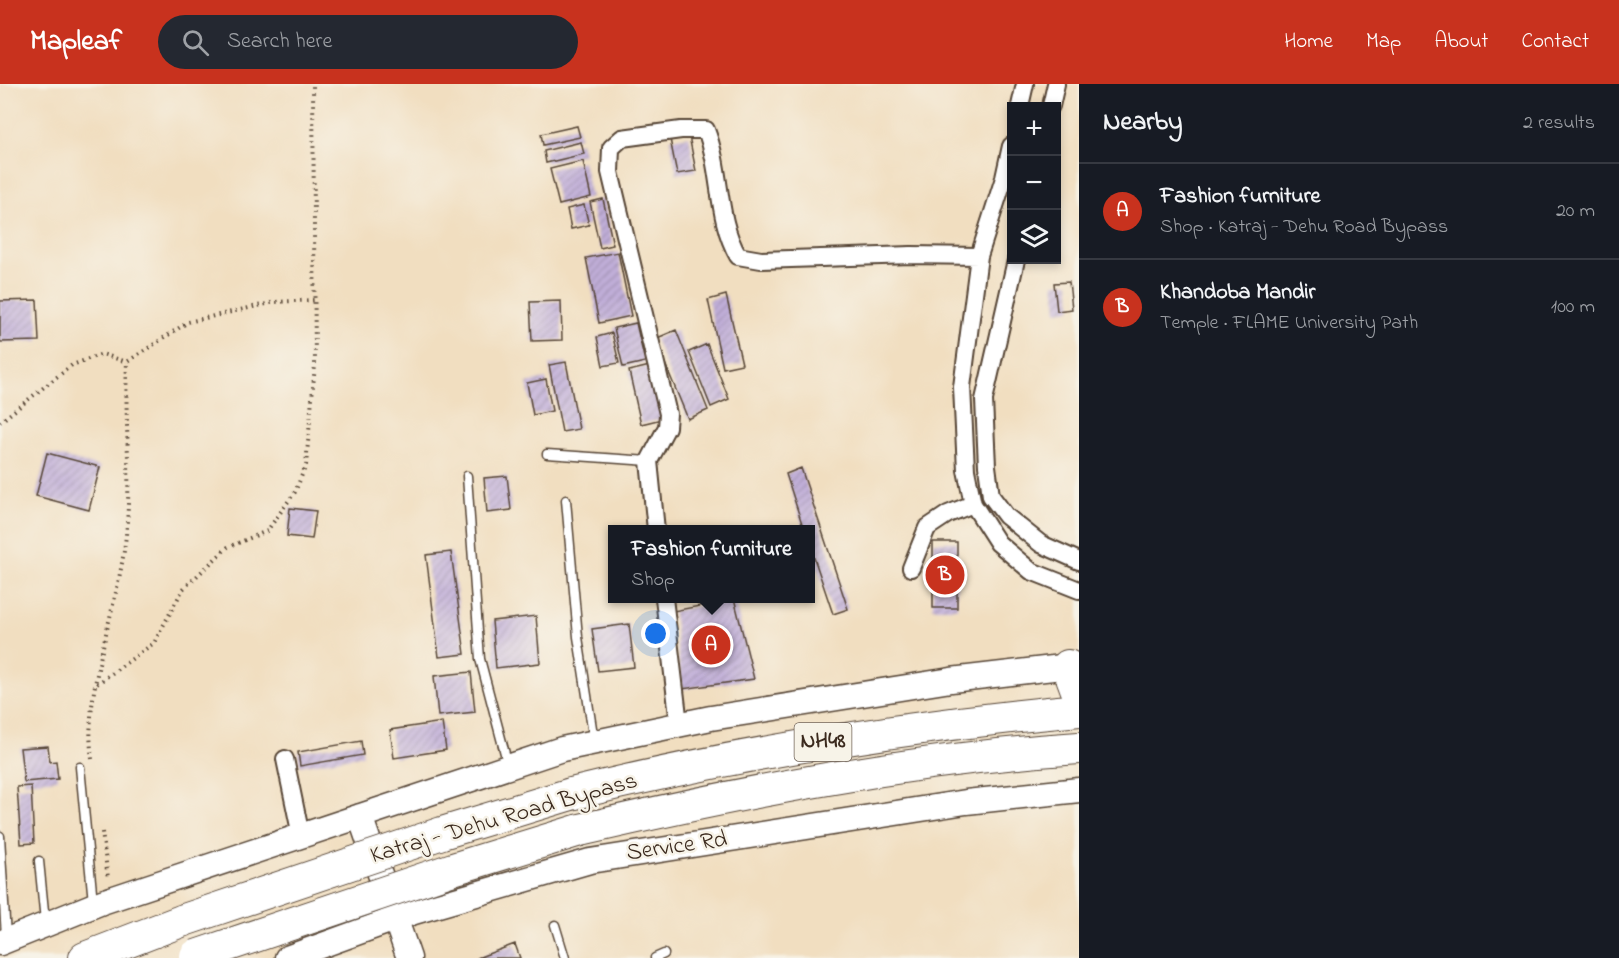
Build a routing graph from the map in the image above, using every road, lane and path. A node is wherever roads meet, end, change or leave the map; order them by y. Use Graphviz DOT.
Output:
graph roads {
  1 [pos="313,84"];
  2 [pos="1025,84"];
  3 [pos="1056,84"];
  4 [pos="1021,102"];
  5 [pos="1052,102"];
  6 [pos="1009,156"];
  7 [pos="979,256"];
  8 [pos="1015,264"];
  9 [pos="315,300"];
  10 [pos="127,362"];
  11 [pos="0,422"];
  12 [pos="547,454"];
  13 [pos="650,461"];
  14 [pos="467,476"];
  15 [pos="566,500"];
  16 [pos="973,504"];
  17 [pos="656,525"];
  18 [pos="1079,561"];
  19 [pos="911,568"];
  20 [pos="1079,590"];
  21 [pos="665,603"];
  22 [pos="1073,665"];
  23 [pos="97,684"];
  24 [pos="1079,696"];
  25 [pos="1079,710"];
  26 [pos="679,724"];
  27 [pos="594,741"];
  28 [pos="1079,748"];
  29 [pos="285,759"];
  30 [pos="92,760"];
  31 [pos="80,767"];
  32 [pos="508,767"];
  33 [pos="1079,790"];
  34 [pos="360,816"];
  35 [pos="102,830"];
  36 [pos="0,836"];
  37 [pos="301,836"];
  38 [pos="39,861"];
  39 [pos="102,903"];
  40 [pos="395,918"];
  41 [pos="46,925"];
  42 [pos="555,925"];
  43 [pos="3,942"];
  44 [pos="664,954"];
  45 [pos="193,957"];
  46 [pos="85,958"];
  47 [pos="287,958"];
  48 [pos="409,958"];
  49 [pos="565,958"];
  50 [pos="655,958"];
  1 -- 9 [label="path"];
  2 -- 4 [label="street"];
  3 -- 5 [label="street"];
  6 -- 7 [label="street"];
  7 -- 13 [label="street"];
  7 -- 16 [label="street"];
  8 -- 18 [label="street"];
  9 -- 10 [label="path"];
  9 -- 23 [label="path"];
  10 -- 11 [label="path"];
  10 -- 23 [label="path"];
  12 -- 13 [label="lane"];
  13 -- 17 [label="street"];
  14 -- 32 [label="lane"];
  15 -- 27 [label="lane"];
  16 -- 19 [label="street"];
  16 -- 20 [label="street"];
  21 -- 26 [label="street"];
  22 -- 24 [label="highway"];
  22 -- 26 [label="street"];
  23 -- 30 [label="path"];
  25 -- 46 [label="highway, Katraj - Dehu Road Bypass / NH48, bridge"];
  26 -- 27 [label="street"];
  27 -- 32 [label="street"];
  28 -- 45 [label="highway, Katraj - Dehu Road Bypass / NH48, bridge"];
  29 -- 37 [label="street"];
  31 -- 39 [label="lane"];
  32 -- 34 [label="street"];
  33 -- 40 [label="street, Service Rd"];
  34 -- 37 [label="street"];
  34 -- 40 [label="street"];
  35 -- 39 [label="path"];
  36 -- 43 [label="lane"];
  37 -- 39 [label="street"];
  38 -- 41 [label="lane"];
  39 -- 41 [label="street"];
  40 -- 47 [label="street, Service Rd"];
  40 -- 48 [label="street"];
  41 -- 43 [label="street"];
  42 -- 49 [label="lane"];
  44 -- 50 [label="lane"];
}
